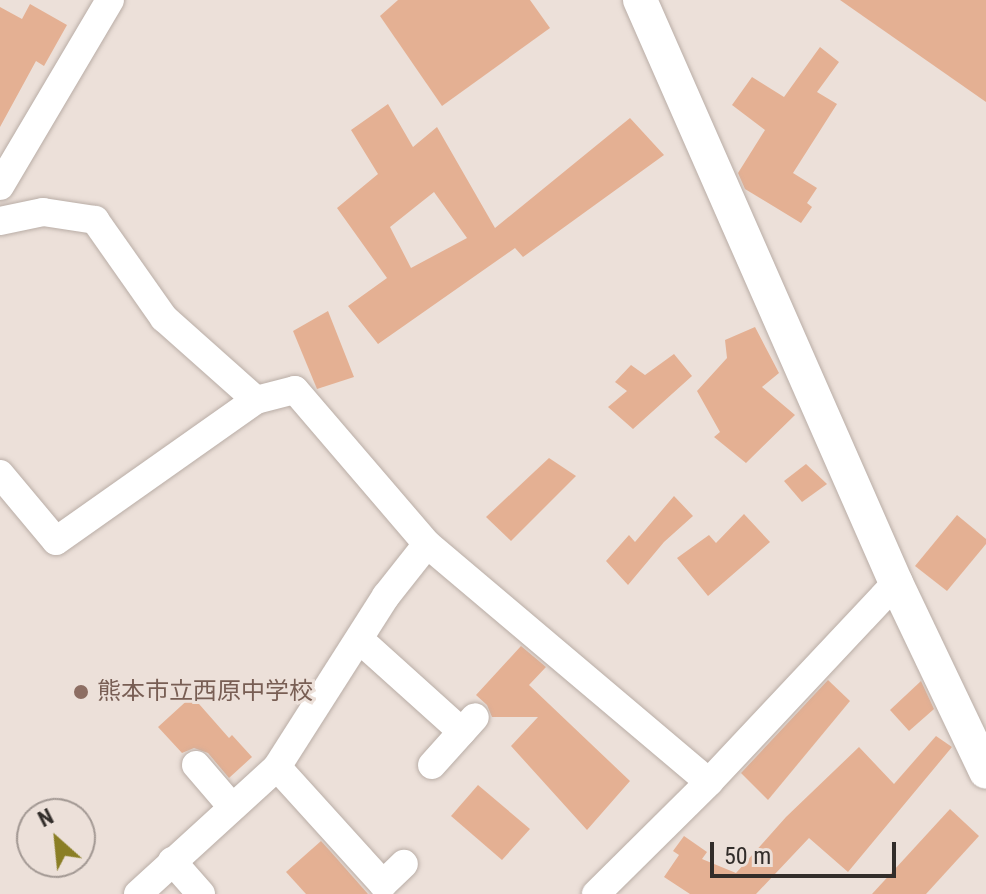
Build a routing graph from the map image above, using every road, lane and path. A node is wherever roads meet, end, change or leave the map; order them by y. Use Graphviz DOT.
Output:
graph roads {
  1 [pos="110,0"];
  2 [pos="640,0"];
  3 [pos="0,186"];
  4 [pos="0,221"];
  5 [pos="256,400"];
  6 [pos="0,474"];
  7 [pos="427,544"];
  8 [pos="896,583"];
  9 [pos="360,640"];
  10 [pos="196,765"];
  11 [pos="432,765"];
  12 [pos="277,767"];
  13 [pos="986,772"];
  14 [pos="709,782"];
  15 [pos="232,807"];
  16 [pos="172,861"];
  17 [pos="404,864"];
  18 [pos="138,894"];
  19 [pos="201,894"];
  20 [pos="596,894"];
  1 -- 3 [label="street"];
  2 -- 8 [label="street"];
  4 -- 5 [label="street"];
  5 -- 6 [label="street"];
  5 -- 7 [label="street"];
  7 -- 9 [label="street"];
  7 -- 14 [label="street"];
  8 -- 13 [label="street"];
  8 -- 14 [label="street"];
  9 -- 11 [label="street"];
  9 -- 12 [label="street"];
  10 -- 15 [label="street"];
  12 -- 15 [label="street"];
  12 -- 17 [label="street"];
  14 -- 20 [label="street"];
  15 -- 16 [label="street"];
  16 -- 18 [label="street"];
  16 -- 19 [label="street"];
}
